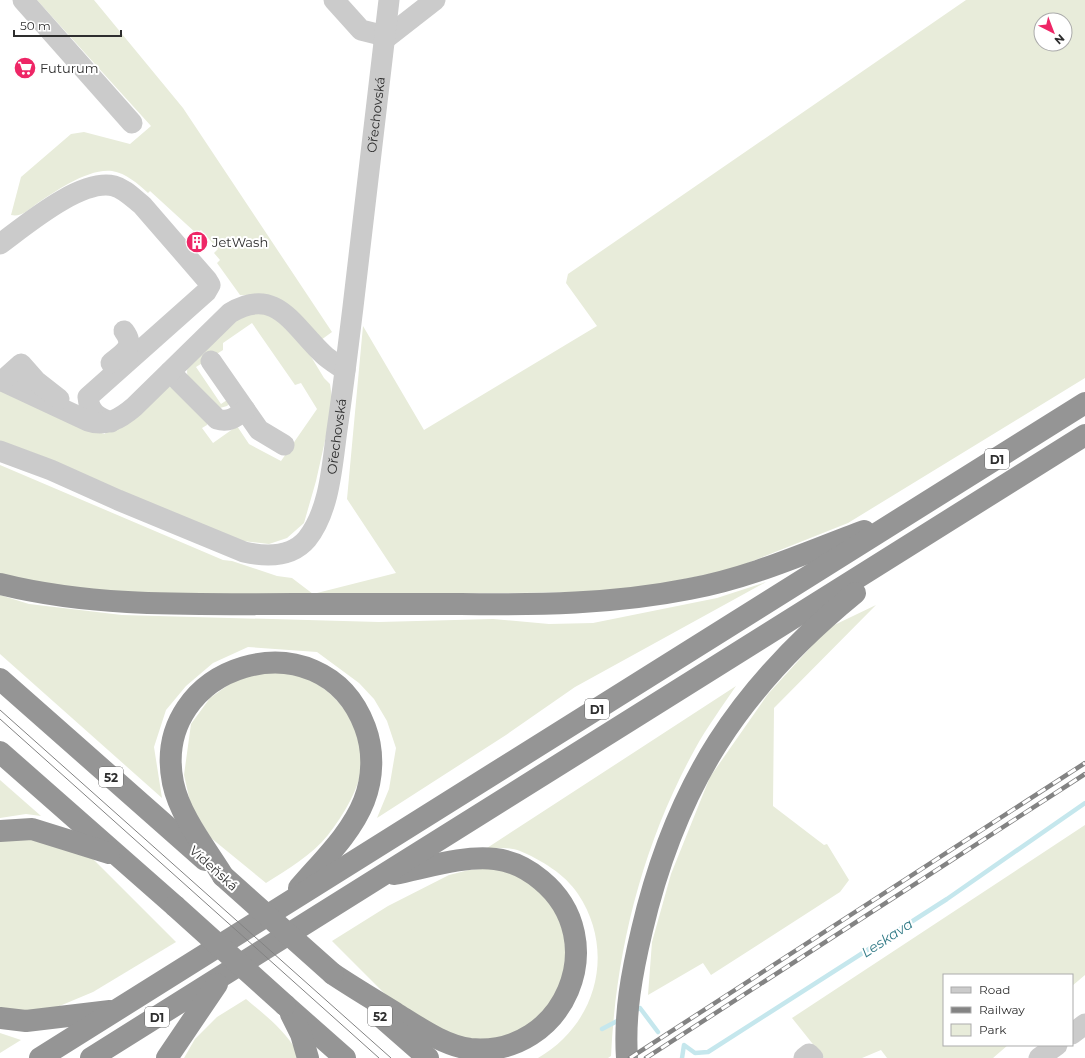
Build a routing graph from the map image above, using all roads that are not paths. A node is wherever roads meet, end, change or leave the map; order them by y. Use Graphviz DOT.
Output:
graph roads {
  1 [pos="23,0"];
  2 [pos="334,0"];
  3 [pos="389,0"];
  4 [pos="435,0"];
  5 [pos="385,39"];
  6 [pos="132,123"];
  7 [pos="0,244"];
  8 [pos="124,331"];
  9 [pos="211,361"];
  10 [pos="345,370"];
  11 [pos="170,372"];
  12 [pos="1,381"];
  13 [pos="88,397"];
  14 [pos="1085,403"];
  15 [pos="245,410"];
  16 [pos="111,422"];
  17 [pos="1085,435"];
  18 [pos="284,445"];
  19 [pos="0,451"];
  20 [pos="909,514"];
  21 [pos="924,536"];
  22 [pos="0,584"];
  23 [pos="0,679"];
  24 [pos="0,752"];
  25 [pos="0,830"];
  26 [pos="118,856"];
  27 [pos="223,876"];
  28 [pos="381,876"];
  29 [pos="286,904"];
  30 [pos="333,974"];
  31 [pos="222,976"];
  32 [pos="285,1005"];
  33 [pos="117,1010"];
  34 [pos="0,1018"];
  35 [pos="1085,1024"];
  36 [pos="1073,1033"];
  37 [pos="1056,1046"];
  38 [pos="40,1058"];
  39 [pos="91,1058"];
  40 [pos="167,1058"];
  41 [pos="308,1058"];
  42 [pos="345,1058"];
  43 [pos="428,1058"];
  44 [pos="627,1058"];
  45 [pos="804,1058"];
  46 [pos="813,1058"];
  47 [pos="1040,1058"];
  1 -- 6 [label="street"];
  2 -- 5 [label="street"];
  3 -- 5 [label="street, Ořechovská"];
  4 -- 5 [label="street"];
  5 -- 10 [label="street, Ořechovská"];
  7 -- 13 [label="street"];
  8 -- 13 [label="street"];
  9 -- 15 [label="street"];
  10 -- 11 [label="street"];
  10 -- 19 [label="street, Ořechovská"];
  11 -- 15 [label="street"];
  11 -- 16 [label="street"];
  12 -- 16 [label="street"];
  13 -- 16 [label="street"];
  14 -- 20 [label="highway, D1"];
  15 -- 18 [label="street"];
  17 -- 21 [label="highway, D1"];
  20 -- 22 [label="highway"];
  20 -- 29 [label="highway, D1"];
  21 -- 28 [label="highway, D1"];
  21 -- 44 [label="highway"];
  23 -- 27 [label="highway, Vídeňská / 52"];
  24 -- 26 [label="highway"];
  25 -- 26 [label="highway"];
  26 -- 32 [label="highway, bridge"];
  27 -- 29 [label="highway"];
  27 -- 30 [label="highway, Vídeňská / 52, bridge"];
  28 -- 30 [label="highway"];
  28 -- 31 [label="highway, D1"];
  29 -- 33 [label="highway, D1"];
  30 -- 43 [label="highway, Vídeňská / 52"];
  31 -- 39 [label="highway, D1"];
  31 -- 40 [label="highway"];
  32 -- 41 [label="highway"];
  32 -- 42 [label="highway"];
  33 -- 34 [label="highway"];
  33 -- 38 [label="highway, D1"];
  35 -- 36 [label="street"];
  37 -- 47 [label="street"];
  45 -- 46 [label="street"];
}
